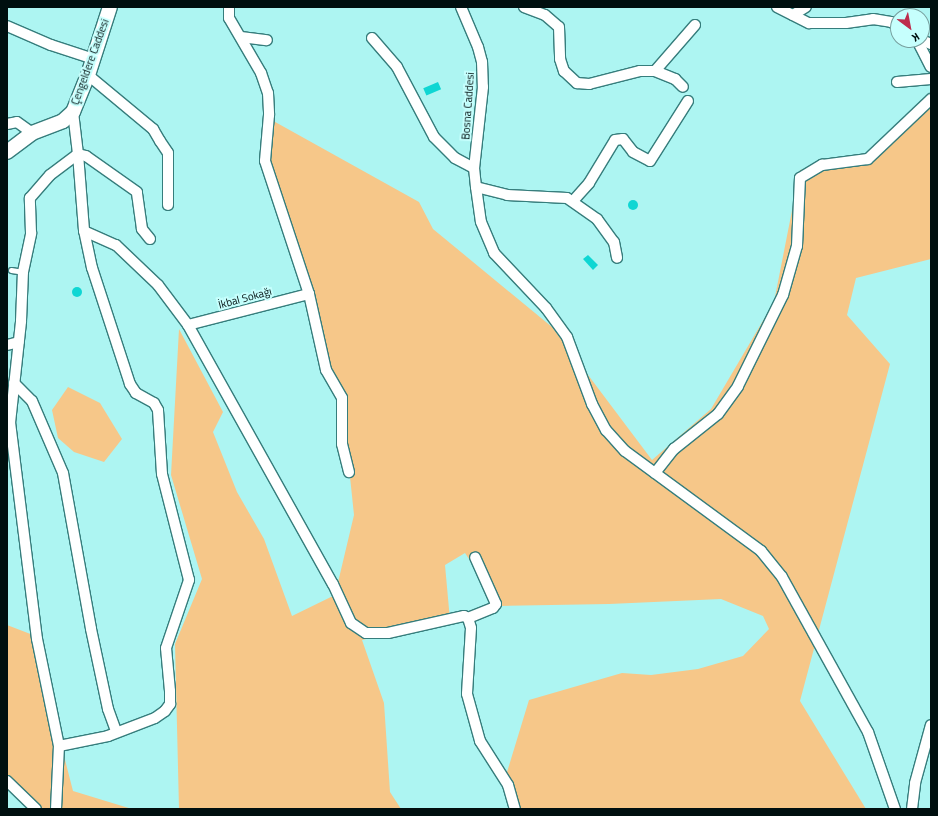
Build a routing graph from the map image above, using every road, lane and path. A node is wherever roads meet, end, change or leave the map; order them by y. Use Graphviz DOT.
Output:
graph roads {
  1 [pos="110,7"];
  2 [pos="229,7"];
  3 [pos="461,7"];
  4 [pos="524,7"];
  5 [pos="777,7"];
  6 [pos="806,7"];
  7 [pos="793,15"];
  8 [pos="890,22"];
  9 [pos="695,25"];
  10 [pos="7,26"];
  11 [pos="242,37"];
  12 [pos="372,38"];
  13 [pos="267,40"];
  14 [pos="921,48"];
  15 [pos="94,59"];
  16 [pos="931,67"];
  17 [pos="655,71"];
  18 [pos="88,75"];
  19 [pos="931,78"];
  20 [pos="897,82"];
  21 [pos="683,87"];
  22 [pos="931,99"];
  23 [pos="688,101"];
  24 [pos="73,112"];
  25 [pos="7,124"];
  26 [pos="32,133"];
  27 [pos="7,152"];
  28 [pos="78,154"];
  29 [pos="474,168"];
  30 [pos="476,187"];
  31 [pos="573,201"];
  32 [pos="168,205"];
  33 [pos="84,231"];
  34 [pos="150,239"];
  35 [pos="617,258"];
  36 [pos="11,270"];
  37 [pos="23,272"];
  38 [pos="310,294"];
  39 [pos="188,326"];
  40 [pos="19,342"];
  41 [pos="7,345"];
  42 [pos="14,383"];
  43 [pos="349,472"];
  44 [pos="654,473"];
  45 [pos="475,557"];
  46 [pos="468,618"];
  47 [pos="931,725"];
  48 [pos="116,731"];
  49 [pos="60,746"];
  50 [pos="7,781"];
  51 [pos="36,809"];
  52 [pos="56,809"];
  53 [pos="514,809"];
  54 [pos="895,809"];
  55 [pos="912,809"];
  1 -- 15 [label="main road, Çengeldere Caddesi"];
  2 -- 11 [label="street"];
  3 -- 29 [label="street, Bosna Caddesi"];
  4 -- 17 [label="street"];
  5 -- 7 [label="street"];
  6 -- 7 [label="street"];
  7 -- 8 [label="street"];
  9 -- 17 [label="street"];
  10 -- 15 [label="street"];
  11 -- 13 [label="street"];
  11 -- 38 [label="street"];
  12 -- 29 [label="street"];
  14 -- 16 [label="street"];
  15 -- 18 [label="main road, Çengeldere Caddesi"];
  17 -- 21 [label="street"];
  18 -- 24 [label="main road, Çengeldere Caddesi"];
  18 -- 32 [label="street"];
  19 -- 20 [label="street"];
  22 -- 44 [label="street"];
  23 -- 31 [label="street"];
  24 -- 26 [label="main road, Çengeldere Caddesi"];
  24 -- 28 [label="street"];
  25 -- 26 [label="street"];
  26 -- 27 [label="main road, Çengeldere Caddesi"];
  28 -- 33 [label="street"];
  28 -- 34 [label="street"];
  28 -- 37 [label="street"];
  29 -- 30 [label="street, Bosna Caddesi"];
  30 -- 31 [label="street"];
  30 -- 44 [label="street, Bosna Caddesi"];
  31 -- 35 [label="street"];
  33 -- 39 [label="street"];
  33 -- 48 [label="street"];
  36 -- 37 [label="lane"];
  37 -- 40 [label="street"];
  38 -- 39 [label="street, İkbal Sokağı"];
  38 -- 43 [label="street"];
  39 -- 46 [label="street"];
  40 -- 41 [label="street"];
  40 -- 42 [label="street"];
  42 -- 48 [label="street"];
  42 -- 49 [label="street"];
  44 -- 54 [label="street, Bosna Caddesi"];
  45 -- 46 [label="street"];
  46 -- 53 [label="street"];
  47 -- 55 [label="street"];
  48 -- 49 [label="street"];
  49 -- 52 [label="street"];
  50 -- 51 [label="street"];
}
